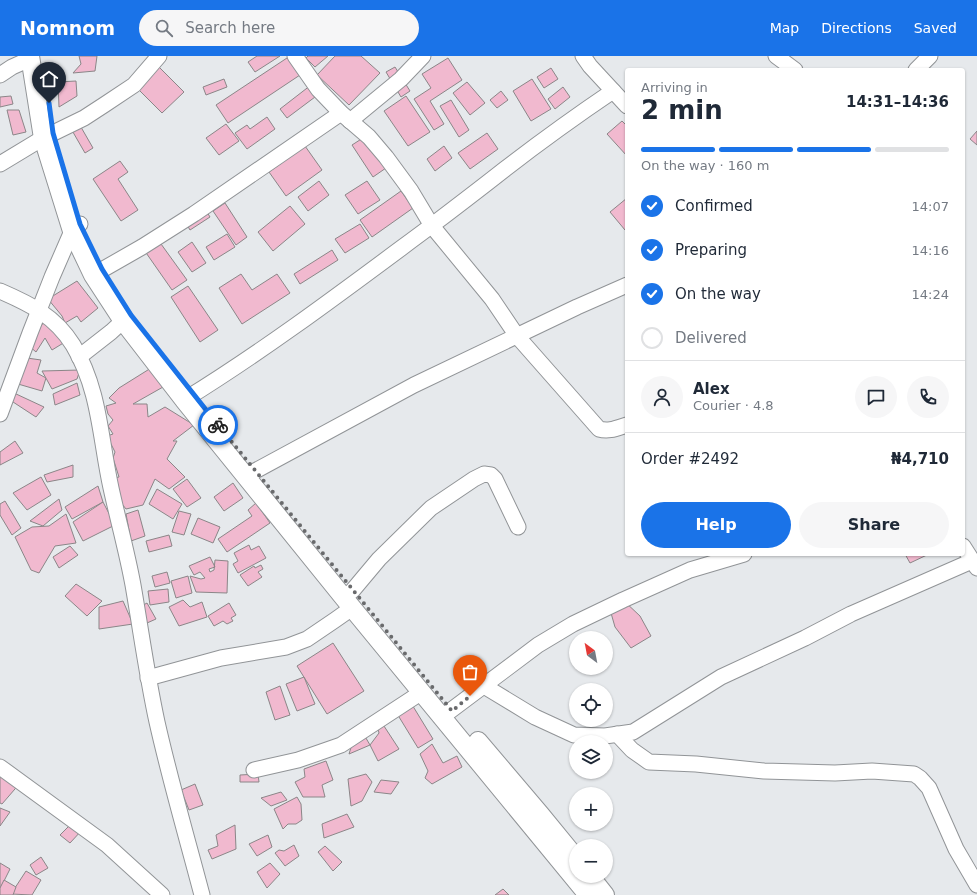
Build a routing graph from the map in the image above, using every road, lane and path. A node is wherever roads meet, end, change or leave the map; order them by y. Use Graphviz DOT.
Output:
graph roads {
  1 [pos="159,56"];
  2 [pos="295,56"];
  3 [pos="423,56"];
  4 [pos="583,56"];
  5 [pos="776,56"];
  6 [pos="930,56"];
  7 [pos="34,57"];
  8 [pos="792,68"];
  9 [pos="918,68"];
  10 [pos="0,75"];
  11 [pos="613,91"];
  12 [pos="625,104"];
  13 [pos="345,117"];
  14 [pos="48,136"];
  15 [pos="0,164"];
  16 [pos="432,226"];
  17 [pos="76,228"];
  18 [pos="98,272"];
  19 [pos="625,286"];
  20 [pos="0,291"];
  21 [pos="39,309"];
  22 [pos="123,321"];
  23 [pos="517,336"];
  24 [pos="79,357"];
  25 [pos="189,397"];
  26 [pos="0,414"];
  27 [pos="625,426"];
  28 [pos="251,474"];
  29 [pos="518,526"];
  30 [pos="965,549"];
  31 [pos="737,556"];
  32 [pos="975,564"];
  33 [pos="350,599"];
  34 [pos="148,678"];
  35 [pos="484,686"];
  36 [pos="422,692"];
  37 [pos="447,714"];
  38 [pos="617,734"];
  39 [pos="0,767"];
  40 [pos="254,770"];
  41 [pos="569,849"];
  42 [pos="596,883"];
  43 [pos="977,885"];
  44 [pos="162,895"];
  45 [pos="202,895"];
  46 [pos="588,895"];
  47 [pos="605,895"];
  1 -- 14 [label="street"];
  2 -- 13 [label="street"];
  3 -- 13 [label="street"];
  4 -- 11 [label="street"];
  5 -- 8 [label="street"];
  6 -- 9 [label="street"];
  7 -- 10 [label="street"];
  7 -- 14 [label="street"];
  11 -- 12 [label="street"];
  11 -- 16 [label="street"];
  13 -- 16 [label="street"];
  13 -- 18 [label="street"];
  14 -- 15 [label="street"];
  14 -- 17 [label="street"];
  16 -- 23 [label="street"];
  16 -- 25 [label="street"];
  17 -- 18 [label="street"];
  17 -- 21 [label="street"];
  18 -- 22 [label="street"];
  18 -- 25 [label="street"];
  19 -- 23 [label="street"];
  20 -- 21 [label="street"];
  21 -- 24 [label="street"];
  21 -- 26 [label="street"];
  22 -- 24 [label="street"];
  22 -- 25 [label="street"];
  23 -- 27 [label="street"];
  23 -- 28 [label="street"];
  24 -- 34 [label="street"];
  25 -- 28 [label="street"];
  28 -- 33 [label="street"];
  29 -- 33 [label="street"];
  30 -- 32 [label="street"];
  31 -- 35 [label="street"];
  32 -- 38 [label="street"];
  33 -- 34 [label="street"];
  33 -- 36 [label="street"];
  33 -- 37 [label="street"];
  34 -- 45 [label="street"];
  35 -- 37 [label="street"];
  35 -- 38 [label="street"];
  36 -- 37 [label="street"];
  36 -- 40 [label="street"];
  37 -- 41 [label="street"];
  37 -- 46 [label="street"];
  38 -- 43 [label="street"];
  39 -- 44 [label="street"];
  42 -- 47 [label="street"];
}
